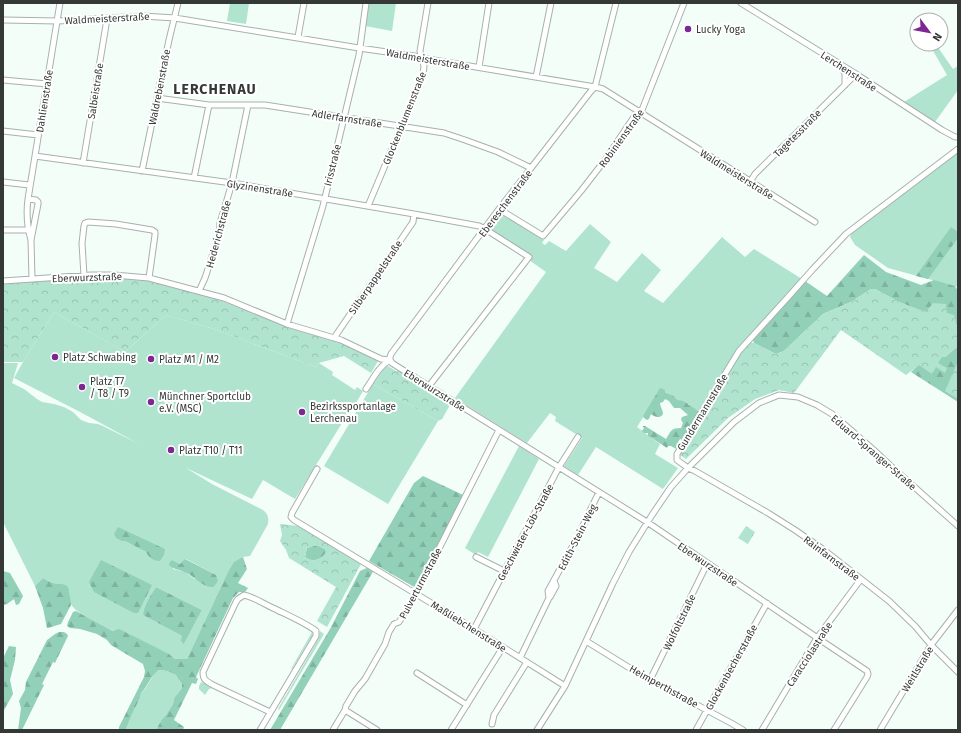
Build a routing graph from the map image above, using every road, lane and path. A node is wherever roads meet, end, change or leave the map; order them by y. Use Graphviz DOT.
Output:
graph roads {
  1 [pos="60,3"];
  2 [pos="178,3"];
  3 [pos="304,3"];
  4 [pos="366,3"];
  5 [pos="428,3"];
  6 [pos="490,3"];
  7 [pos="551,3"];
  8 [pos="616,3"];
  9 [pos="684,3"];
  10 [pos="741,3"];
  11 [pos="174,18"];
  12 [pos="107,19"];
  13 [pos="3,20"];
  14 [pos="58,21"];
  15 [pos="298,37"];
  16 [pos="359,48"];
  17 [pos="422,58"];
  18 [pos="841,65"];
  19 [pos="478,67"];
  20 [pos="856,74"];
  21 [pos="536,76"];
  22 [pos="3,80"];
  23 [pos="46,84"];
  24 [pos="845,85"];
  25 [pos="595,87"];
  26 [pos="157,98"];
  27 [pos="248,104"];
  28 [pos="208,105"];
  29 [pos="638,111"];
  30 [pos="344,117"];
  31 [pos="401,126"];
  32 [pos="3,131"];
  33 [pos="38,135"];
  34 [pos="958,137"];
  35 [pos="958,149"];
  36 [pos="35,156"];
  37 [pos="83,163"];
  38 [pos="531,168"];
  39 [pos="142,171"];
  40 [pos="194,178"];
  41 [pos="3,182"];
  42 [pos="750,182"];
  43 [pos="232,183"];
  44 [pos="29,186"];
  45 [pos="324,198"];
  46 [pos="28,199"];
  47 [pos="368,206"];
  48 [pos="499,209"];
  49 [pos="414,214"];
  50 [pos="815,222"];
  51 [pos="485,229"];
  52 [pos="3,230"];
  53 [pos="28,230"];
  54 [pos="31,240"];
  55 [pos="84,276"];
  56 [pos="149,278"];
  57 [pos="32,279"];
  58 [pos="3,281"];
  59 [pos="199,291"];
  60 [pos="286,324"];
  61 [pos="334,338"];
  62 [pos="390,360"];
  63 [pos="429,386"];
  64 [pos="366,389"];
  65 [pos="500,430"];
  66 [pos="578,437"];
  67 [pos="559,467"];
  68 [pos="688,468"];
  69 [pos="317,469"];
  70 [pos="600,492"];
  71 [pos="647,522"];
  72 [pos="958,526"];
  73 [pos="476,557"];
  74 [pos="707,564"];
  75 [pos="504,572"];
  76 [pos="860,579"];
  77 [pos="416,594"];
  78 [pos="767,604"];
  79 [pos="958,610"];
  80 [pos="474,628"];
  81 [pos="817,638"];
  82 [pos="586,641"];
  83 [pos="931,645"];
  84 [pos="503,647"];
  85 [pos="520,658"];
  86 [pos="527,662"];
  87 [pos="958,672"];
  88 [pos="417,673"];
  89 [pos="650,680"];
  90 [pos="565,686"];
  91 [pos="467,705"];
  92 [pos="345,710"];
  93 [pos="707,710"];
  94 [pos="270,712"];
  95 [pos="492,724"];
  96 [pos="260,730"];
  97 [pos="334,730"];
  98 [pos="378,730"];
  99 [pos="451,730"];
  100 [pos="537,730"];
  101 [pos="696,730"];
  102 [pos="743,730"];
  103 [pos="762,730"];
  104 [pos="834,730"];
  105 [pos="880,730"];
  1 -- 14 [label="street, Dahlienstraße"];
  2 -- 11 [label="street, Waldrebenstraße"];
  3 -- 15 [label="street"];
  4 -- 16 [label="street, Irisstraße"];
  5 -- 17 [label="street, Glockenblumenstraße"];
  6 -- 19 [label="street"];
  7 -- 21 [label="street"];
  8 -- 25 [label="street, Ebereschenstraße"];
  9 -- 29 [label="street, Robinienstraße"];
  10 -- 18 [label="street, Lerchenstraße"];
  11 -- 12 [label="street, Waldmeisterstraße"];
  11 -- 15 [label="street, Waldmeisterstraße"];
  11 -- 26 [label="street, Waldrebenstraße"];
  12 -- 14 [label="street, Waldmeisterstraße"];
  12 -- 37 [label="street, Salbeistraße"];
  13 -- 14 [label="street, Waldmeisterstraße"];
  14 -- 23 [label="street, Dahlienstraße"];
  15 -- 16 [label="street, Waldmeisterstraße"];
  16 -- 17 [label="street, Waldmeisterstraße"];
  16 -- 30 [label="street, Irisstraße"];
  17 -- 19 [label="street, Waldmeisterstraße"];
  17 -- 31 [label="street, Glockenblumenstraße"];
  18 -- 20 [label="street, Lerchenstraße"];
  18 -- 24 [label="street"];
  19 -- 21 [label="street, Waldmeisterstraße"];
  20 -- 24 [label="street, Tagetesstraße"];
  20 -- 34 [label="street, Lerchenstraße"];
  21 -- 25 [label="street, Waldmeisterstraße"];
  22 -- 23 [label="street"];
  23 -- 33 [label="street, Dahlienstraße"];
  24 -- 42 [label="street, Tagetesstraße"];
  25 -- 29 [label="street, Waldmeisterstraße"];
  25 -- 38 [label="street, Ebereschenstraße"];
  26 -- 28 [label="street, Adlerfarnstraße"];
  26 -- 39 [label="street, Waldrebenstraße"];
  27 -- 28 [label="street, Adlerfarnstraße"];
  27 -- 30 [label="street, Adlerfarnstraße"];
  27 -- 43 [label="street, Hederichstraße"];
  28 -- 40 [label="street"];
  29 -- 42 [label="street, Waldmeisterstraße"];
  29 -- 48 [label="street, Robinienstraße"];
  30 -- 31 [label="street, Adlerfarnstraße"];
  30 -- 45 [label="street, Irisstraße"];
  31 -- 38 [label="street, Adlerfarnstraße"];
  31 -- 47 [label="street, Glockenblumenstraße"];
  32 -- 33 [label="street"];
  33 -- 36 [label="street, Dahlienstraße"];
  35 -- 68 [label="street, Gundermannstraße"];
  36 -- 37 [label="street, Glyzinenstraße"];
  36 -- 44 [label="street, Dahlienstraße"];
  37 -- 39 [label="street, Glyzinenstraße"];
  38 -- 48 [label="street, Ebereschenstraße"];
  39 -- 40 [label="street, Glyzinenstraße"];
  40 -- 43 [label="street, Glyzinenstraße"];
  41 -- 44 [label="street"];
  42 -- 50 [label="street, Waldmeisterstraße"];
  43 -- 45 [label="street, Glyzinenstraße"];
  43 -- 59 [label="street, Hederichstraße"];
  44 -- 46 [label="street, Dahlienstraße"];
  45 -- 47 [label="street, Glyzinenstraße"];
  45 -- 60 [label="street, Irisstraße"];
  46 -- 53 [label="street, Dahlienstraße"];
  46 -- 54 [label="street, Dahlienstraße"];
  47 -- 49 [label="street, Glyzinenstraße"];
  48 -- 51 [label="street, Ebereschenstraße"];
  49 -- 51 [label="street, Glyzinenstraße"];
  49 -- 61 [label="street, Silberpappelstraße"];
  51 -- 62 [label="street, Ebereschenstraße"];
  51 -- 63 [label="street, Glyzinenstraße"];
  52 -- 53 [label="street"];
  53 -- 54 [label="street, Dahlienstraße"];
  54 -- 57 [label="street, Dahlienstraße"];
  55 -- 56 [label="street, Eberwurzstraße"];
  55 -- 56 [label="street"];
  55 -- 57 [label="street, Eberwurzstraße"];
  56 -- 59 [label="street, Eberwurzstraße"];
  57 -- 58 [label="street, Eberwurzstraße"];
  59 -- 60 [label="street, Eberwurzstraße"];
  60 -- 61 [label="street, Eberwurzstraße"];
  61 -- 62 [label="street, Eberwurzstraße"];
  62 -- 63 [label="street, Eberwurzstraße"];
  62 -- 64 [label="street, Ebereschenstraße"];
  63 -- 65 [label="street, Eberwurzstraße"];
  65 -- 67 [label="street, Eberwurzstraße"];
  65 -- 77 [label="street, Pulverturmstraße"];
  66 -- 67 [label="street, Geschwister-Löb-Straße"];
  67 -- 70 [label="street, Eberwurzstraße"];
  67 -- 75 [label="street, Geschwister-Löb-Straße"];
  68 -- 71 [label="street"];
  68 -- 72 [label="street, Eduard-Spranger-Straße"];
  68 -- 76 [label="street, Rainfarnstraße"];
  69 -- 77 [label="street, Maßliebchenstraße"];
  70 -- 71 [label="street, Eberwurzstraße"];
  70 -- 85 [label="street, Edith-Stein-Weg"];
  71 -- 74 [label="street, Eberwurzstraße"];
  71 -- 82 [label="street"];
  73 -- 75 [label="street"];
  74 -- 78 [label="street, Eberwurzstraße"];
  74 -- 89 [label="street, Wolfoltstraße"];
  75 -- 80 [label="street, Geschwister-Löb-Straße"];
  76 -- 81 [label="street, Caracciolastraße"];
  76 -- 83 [label="street, Rainfarnstraße"];
  77 -- 80 [label="street, Maßliebchenstraße"];
  77 -- 92 [label="street, Pulverturmstraße"];
  78 -- 81 [label="street, Eberwurzstraße"];
  78 -- 93 [label="street, Glockenbecherstraße"];
  79 -- 83 [label="street, Weitlstraße"];
  80 -- 84 [label="street, Maßliebchenstraße"];
  81 -- 103 [label="street, Caracciolastraße"];
  81 -- 104 [label="street, Eberwurzstraße"];
  82 -- 89 [label="street, Heimperthstraße"];
  82 -- 90 [label="street"];
  83 -- 87 [label="street, Rainfarnstraße"];
  83 -- 105 [label="street, Weitlstraße"];
  84 -- 85 [label="street, Maßliebchenstraße"];
  84 -- 91 [label="street"];
  85 -- 86 [label="street, Maßliebchenstraße"];
  86 -- 90 [label="street, Maßliebchenstraße"];
  86 -- 95 [label="street"];
  88 -- 91 [label="street"];
  89 -- 93 [label="street, Heimperthstraße"];
  90 -- 100 [label="street"];
  91 -- 99 [label="street"];
  92 -- 97 [label="street, Pulverturmstraße"];
  92 -- 98 [label="street"];
  93 -- 101 [label="street, Glockenbecherstraße"];
  93 -- 102 [label="street, Heimperthstraße"];
  94 -- 94 [label="street"];
  94 -- 96 [label="street"];
}
